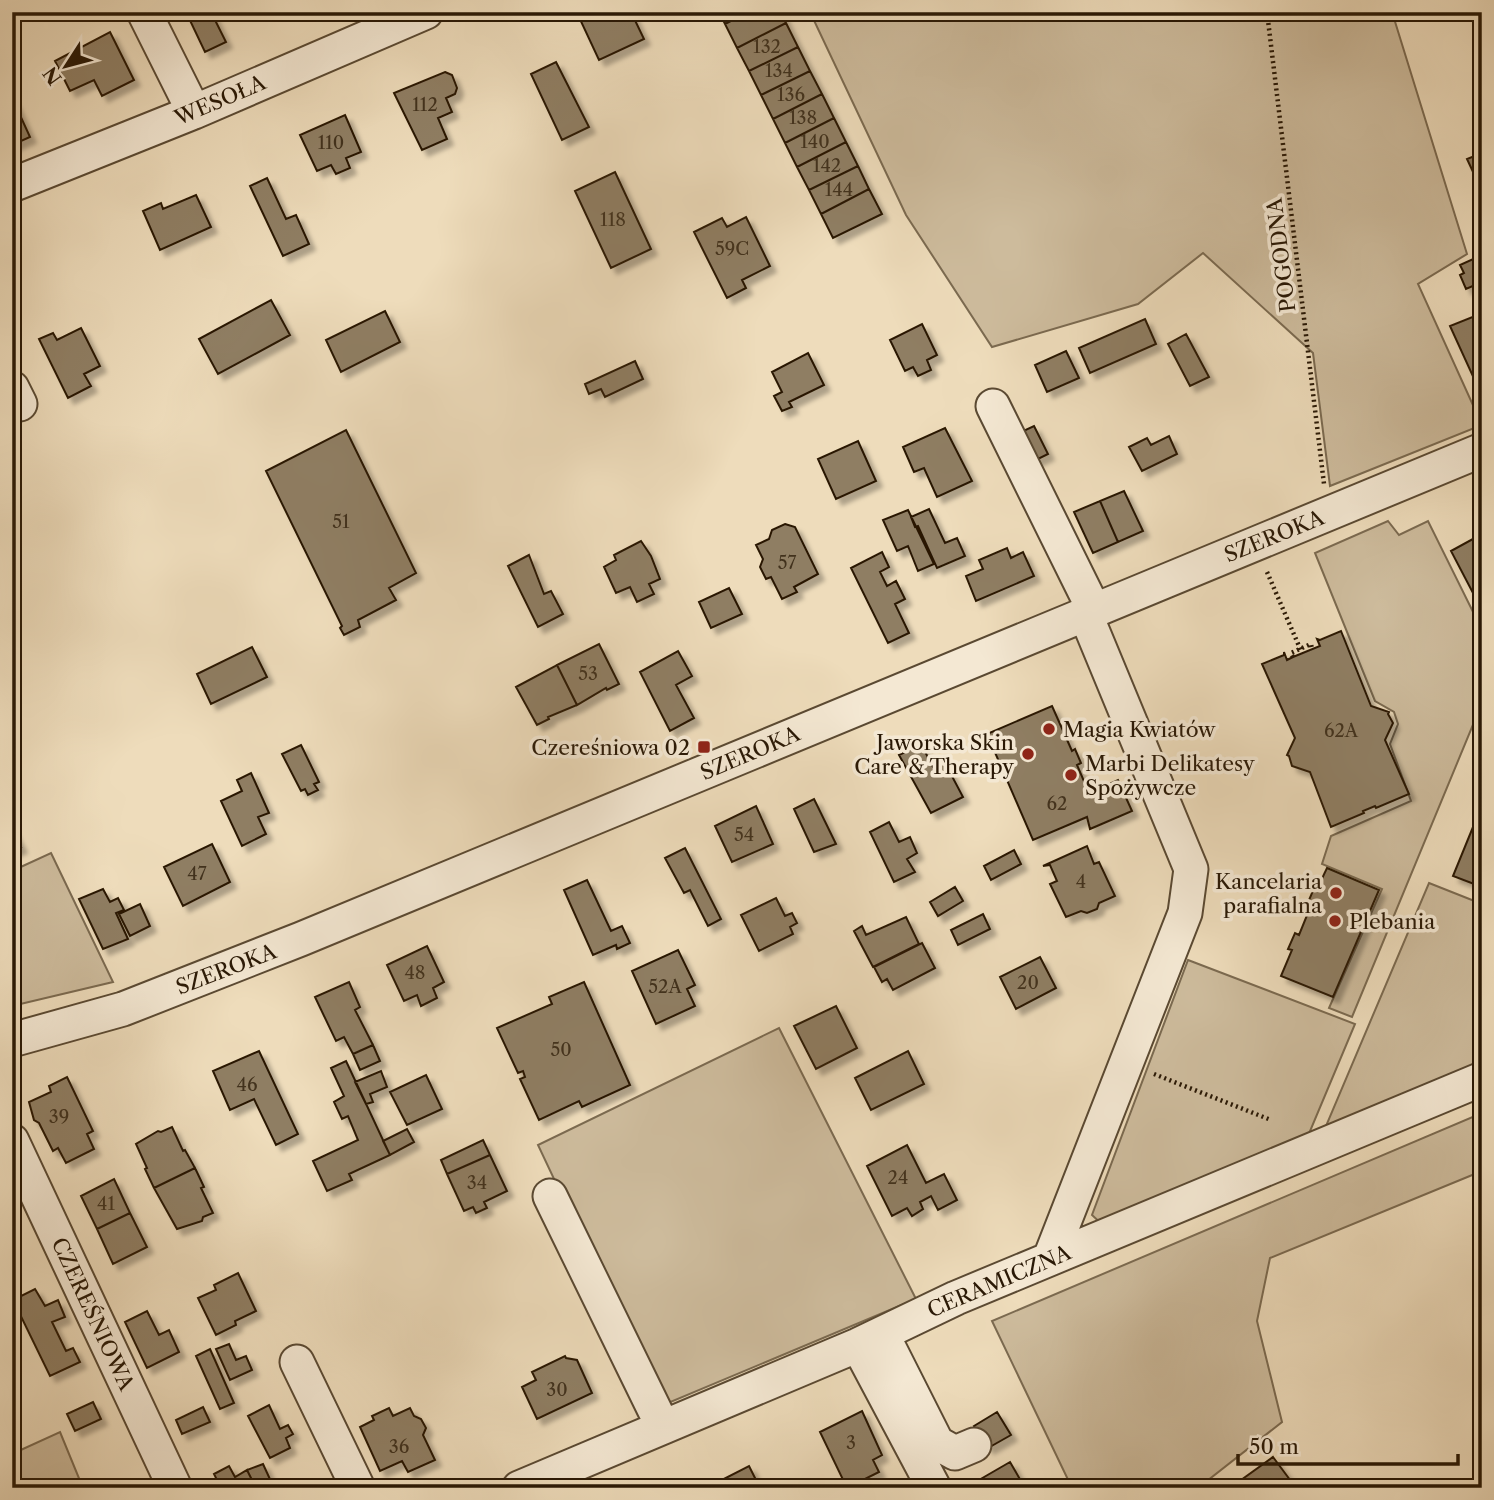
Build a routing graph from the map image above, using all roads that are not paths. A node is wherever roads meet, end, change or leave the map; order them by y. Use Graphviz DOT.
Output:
graph roads {
  1 [pos="144,12"];
  2 [pos="426,12"];
  3 [pos="194,112"];
  4 [pos="12,185"];
  5 [pos="993,406"];
  6 [pos="1482,450"];
  7 [pos="1089,612"];
  8 [pos="12,1040"];
  9 [pos="1482,1079"];
  10 [pos="12,1141"];
  11 [pos="550,1195"];
  12 [pos="1050,1258"];
  13 [pos="870,1340"];
  14 [pos="297,1362"];
  15 [pos="663,1427"];
  16 [pos="974,1445"];
  17 [pos="592,1474"];
  18 [pos="174,1488"];
  19 [pos="358,1488"];
  20 [pos="519,1488"];
  21 [pos="934,1488"];
  1 -- 3 [label="street"];
  2 -- 3 [label="street, WESOŁA"];
  3 -- 4 [label="street, WESOŁA"];
  5 -- 7 [label="street"];
  6 -- 7 [label="street, SZEROKA"];
  7 -- 8 [label="street, SZEROKA"];
  7 -- 12 [label="street"];
  9 -- 12 [label="street, CERAMICZNA"];
  10 -- 18 [label="street, CZEREŚNIOWA"];
  11 -- 15 [label="street"];
  12 -- 13 [label="street, CERAMICZNA"];
  13 -- 15 [label="street, CERAMICZNA"];
  13 -- 16 [label="street"];
  13 -- 21 [label="street"];
  14 -- 19 [label="street"];
  15 -- 17 [label="street, CERAMICZNA"];
  17 -- 20 [label="street, CERAMICZNA"];
}
